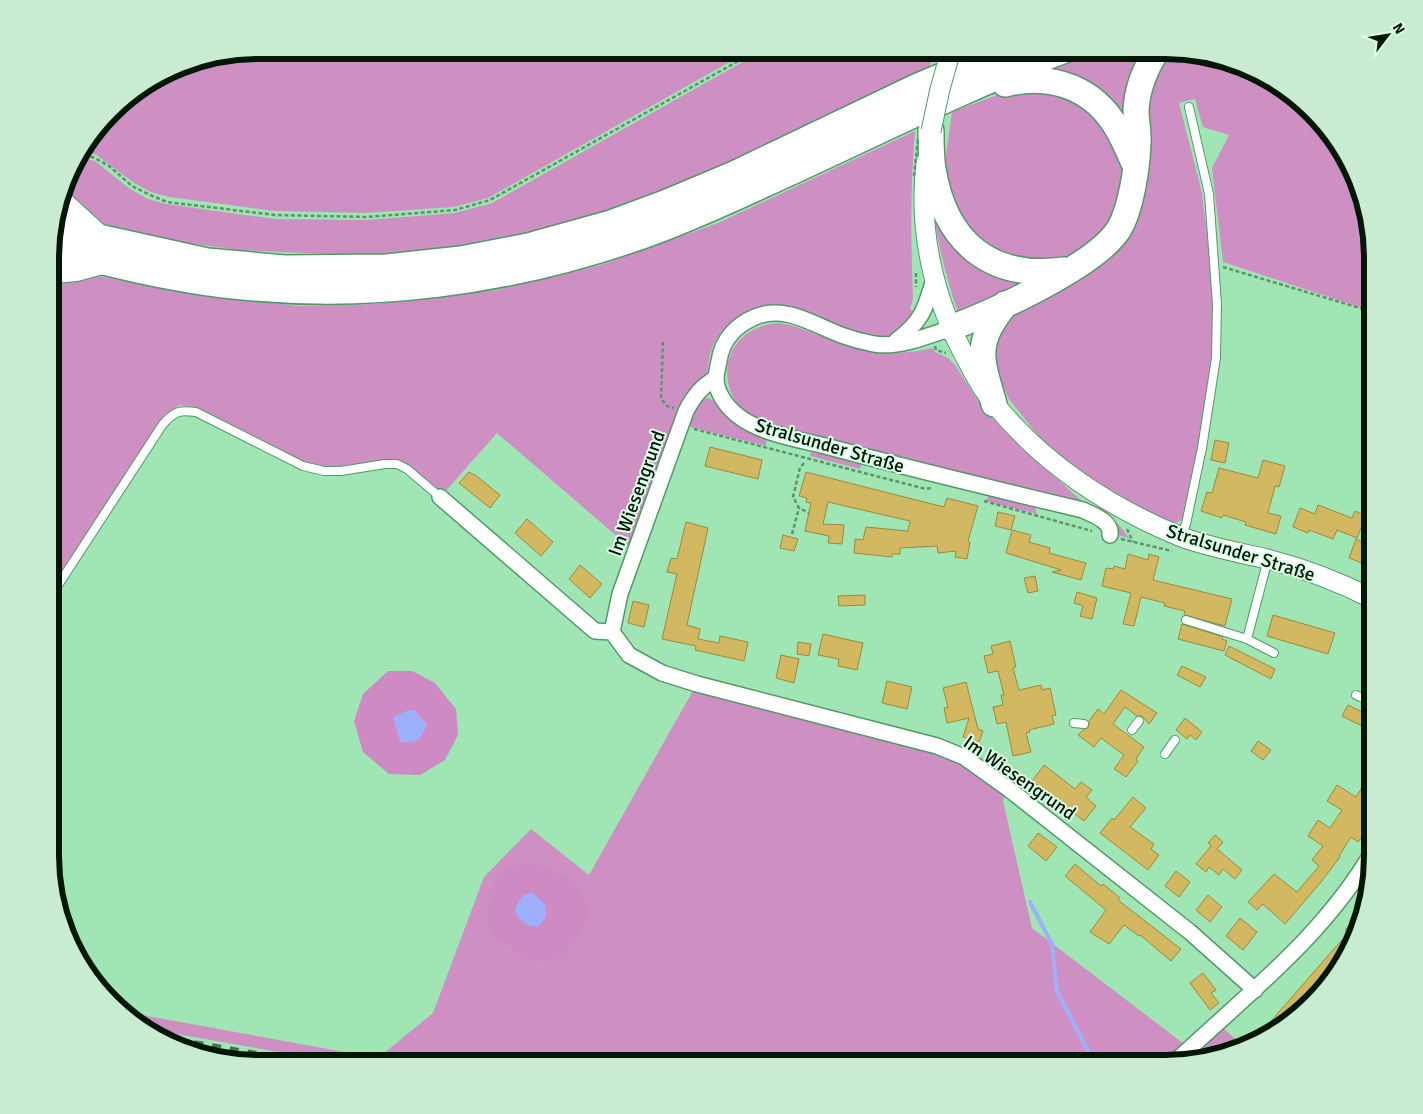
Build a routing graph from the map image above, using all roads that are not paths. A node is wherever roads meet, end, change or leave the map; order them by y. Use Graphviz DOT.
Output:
graph roads {
  1 [pos="948,59"];
  2 [pos="982,59"];
  3 [pos="1043,59"];
  4 [pos="1152,59"];
  5 [pos="968,90"];
  6 [pos="1189,107"];
  7 [pos="931,131"];
  8 [pos="1135,166"];
  9 [pos="929,169"];
  10 [pos="65,209"];
  11 [pos="60,231"];
  12 [pos="97,249"];
  13 [pos="59,250"];
  14 [pos="59,268"];
  15 [pos="1069,270"];
  16 [pos="934,279"];
  17 [pos="1005,304"];
  18 [pos="951,328"];
  19 [pos="892,344"];
  20 [pos="716,378"];
  21 [pos="994,404"];
  22 [pos="440,497"];
  23 [pos="1110,535"];
  24 [pos="1181,536"];
  25 [pos="1268,559"];
  26 [pos="59,584"];
  27 [pos="1364,595"];
  28 [pos="1186,620"];
  29 [pos="612,632"];
  30 [pos="1247,639"];
  31 [pos="1274,653"];
  32 [pos="1356,695"];
  33 [pos="1364,699"];
  34 [pos="1139,721"];
  35 [pos="1074,723"];
  36 [pos="1084,724"];
  37 [pos="1132,730"];
  38 [pos="1176,740"];
  39 [pos="1165,754"];
  40 [pos="1364,866"];
  41 [pos="1255,990"];
  42 [pos="1183,1055"];
  1 -- 7 [label="street, bridge"];
  2 -- 12 [label="highway"];
  3 -- 5 [label="highway"];
  4 -- 8 [label="highway"];
  5 -- 8 [label="highway"];
  5 -- 12 [label="highway"];
  6 -- 24 [label="lane"];
  7 -- 9 [label="highway"];
  8 -- 15 [label="highway"];
  9 -- 15 [label="highway"];
  9 -- 16 [label="street, Stralsunder Straße"];
  10 -- 12 [label="highway"];
  11 -- 12 [label="highway"];
  12 -- 13 [label="highway"];
  12 -- 14 [label="highway"];
  15 -- 17 [label="highway"];
  16 -- 18 [label="street, Stralsunder Straße"];
  16 -- 19 [label="street, Stralsunder Straße"];
  17 -- 18 [label="highway"];
  17 -- 21 [label="highway"];
  18 -- 19 [label="street, Stralsunder Straße"];
  18 -- 21 [label="street, Stralsunder Straße"];
  19 -- 20 [label="street, Stralsunder Straße"];
  20 -- 23 [label="street, Stralsunder Straße"];
  20 -- 29 [label="street, Im Wiesengrund"];
  21 -- 24 [label="street, Stralsunder Straße"];
  22 -- 26 [label="lane"];
  22 -- 29 [label="street"];
  24 -- 25 [label="street, Stralsunder Straße"];
  25 -- 27 [label="street, Stralsunder Straße"];
  25 -- 30 [label="lane"];
  28 -- 30 [label="lane"];
  29 -- 41 [label="street, Im Wiesengrund"];
  30 -- 31 [label="lane"];
  32 -- 33 [label="lane"];
  34 -- 37 [label="lane"];
  35 -- 36 [label="lane"];
  38 -- 39 [label="lane"];
  40 -- 41 [label="street"];
  41 -- 42 [label="street"];
}
